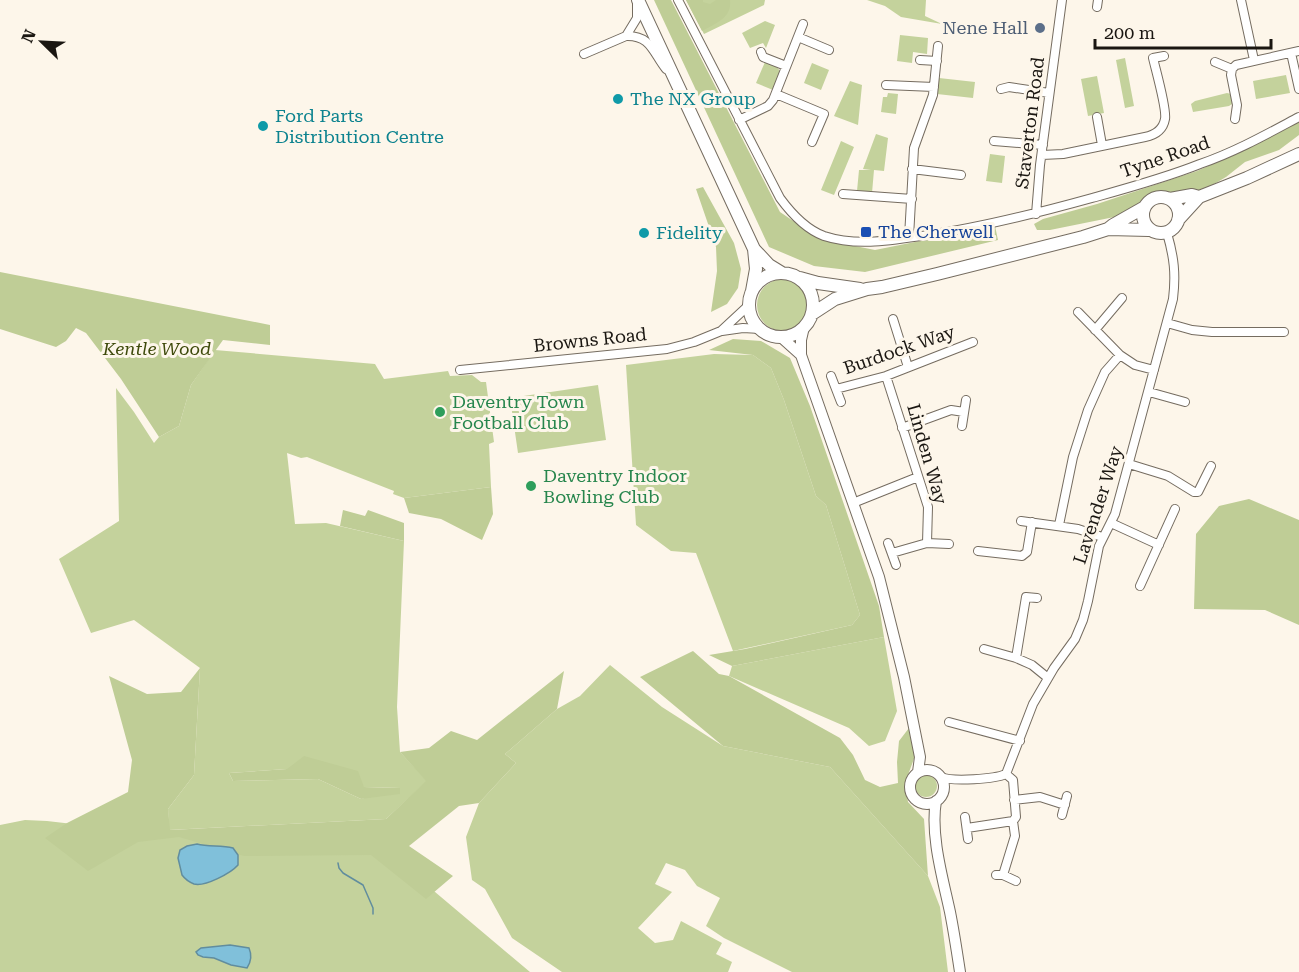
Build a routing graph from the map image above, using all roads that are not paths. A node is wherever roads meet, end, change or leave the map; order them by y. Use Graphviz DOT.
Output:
graph roads {
  1 [pos="637,0"];
  2 [pos="678,0"];
  3 [pos="1062,0"];
  4 [pos="1241,0"];
  5 [pos="803,24"];
  6 [pos="626,36"];
  7 [pos="798,37"];
  8 [pos="938,46"];
  9 [pos="829,50"];
  10 [pos="761,52"];
  11 [pos="1295,52"];
  12 [pos="584,54"];
  13 [pos="1164,56"];
  14 [pos="920,60"];
  15 [pos="1254,60"];
  16 [pos="937,61"];
  17 [pos="1215,62"];
  18 [pos="786,66"];
  19 [pos="1232,69"];
  20 [pos="674,79"];
  21 [pos="886,85"];
  22 [pos="934,87"];
  23 [pos="1001,89"];
  24 [pos="1299,89"];
  25 [pos="1049,93"];
  26 [pos="776,94"];
  27 [pos="1097,117"];
  28 [pos="1299,117"];
  29 [pos="1236,119"];
  30 [pos="739,120"];
  31 [pos="994,141"];
  32 [pos="812,142"];
  33 [pos="1043,145"];
  34 [pos="1101,146"];
  35 [pos="1299,154"];
  36 [pos="1042,155"];
  37 [pos="912,169"];
  38 [pos="961,175"];
  39 [pos="843,194"];
  40 [pos="1199,197"];
  41 [pos="912,199"];
  42 [pos="1170,199"];
  43 [pos="1143,208"];
  44 [pos="1036,214"];
  45 [pos="1178,220"];
  46 [pos="1108,229"];
  47 [pos="1149,230"];
  48 [pos="1167,233"];
  49 [pos="909,237"];
  50 [pos="754,249"];
  51 [pos="782,273"];
  52 [pos="796,277"];
  53 [pos="867,289"];
  54 [pos="752,291"];
  55 [pos="1122,298"];
  56 [pos="749,305"];
  57 [pos="1078,312"];
  58 [pos="812,314"];
  59 [pos="893,319"];
  60 [pos="1167,323"];
  61 [pos="804,327"];
  62 [pos="760,328"];
  63 [pos="1095,330"];
  64 [pos="721,331"];
  65 [pos="1284,332"];
  66 [pos="781,337"];
  67 [pos="973,342"];
  68 [pos="801,355"];
  69 [pos="1120,356"];
  70 [pos="908,367"];
  71 [pos="460,370"];
  72 [pos="1155,370"];
  73 [pos="831,376"];
  74 [pos="886,376"];
  75 [pos="836,389"];
  76 [pos="1149,392"];
  77 [pos="966,400"];
  78 [pos="841,402"];
  79 [pos="1185,402"];
  80 [pos="964,412"];
  81 [pos="962,426"];
  82 [pos="902,428"];
  83 [pos="1129,464"];
  84 [pos="1211,466"];
  85 [pos="918,477"];
  86 [pos="853,503"];
  87 [pos="1175,509"];
  88 [pos="1021,521"];
  89 [pos="1032,522"];
  90 [pos="1111,523"];
  91 [pos="1059,525"];
  92 [pos="1102,537"];
  93 [pos="888,543"];
  94 [pos="927,543"];
  95 [pos="949,544"];
  96 [pos="1159,544"];
  97 [pos="978,551"];
  98 [pos="892,553"];
  99 [pos="896,565"];
  100 [pos="1140,586"];
  101 [pos="1037,598"];
  102 [pos="984,650"];
  103 [pos="1016,658"];
  104 [pos="1048,678"];
  105 [pos="953,726"];
  106 [pos="1020,741"];
  107 [pos="923,771"];
  108 [pos="1006,774"];
  109 [pos="946,781"];
  110 [pos="1014,800"];
  111 [pos="936,801"];
  112 [pos="925,804"];
  113 [pos="1062,814"];
  114 [pos="966,817"];
  115 [pos="934,819"];
  116 [pos="1013,821"];
  117 [pos="967,828"];
  118 [pos="968,839"];
  119 [pos="1016,881"];
  120 [pos="960,972"];
  1 -- 6 [label="street"];
  1 -- 20 [label="highway"];
  2 -- 30 [label="street, Tyne Road"];
  3 -- 25 [label="street, Staverton Road"];
  4 -- 15 [label="street"];
  5 -- 7 [label="street"];
  6 -- 12 [label="street"];
  6 -- 20 [label="street"];
  7 -- 9 [label="street"];
  7 -- 18 [label="street"];
  8 -- 16 [label="street"];
  10 -- 18 [label="street"];
  11 -- 15 [label="street"];
  11 -- 24 [label="street"];
  13 -- 34 [label="street"];
  14 -- 16 [label="street"];
  15 -- 19 [label="street"];
  16 -- 22 [label="street"];
  17 -- 19 [label="street"];
  18 -- 26 [label="street"];
  19 -- 29 [label="street"];
  20 -- 50 [label="highway"];
  21 -- 22 [label="street"];
  22 -- 37 [label="street"];
  23 -- 25 [label="street"];
  25 -- 33 [label="street, Staverton Road"];
  26 -- 30 [label="street"];
  26 -- 32 [label="street"];
  27 -- 34 [label="street"];
  28 -- 44 [label="street, Tyne Road"];
  30 -- 49 [label="street, Tyne Road"];
  31 -- 33 [label="street"];
  33 -- 36 [label="street, Staverton Road"];
  34 -- 36 [label="street"];
  35 -- 40 [label="highway"];
  36 -- 44 [label="street, Staverton Road"];
  37 -- 38 [label="street"];
  37 -- 41 [label="street"];
  39 -- 41 [label="street"];
  40 -- 42 [label="highway"];
  40 -- 45 [label="highway"];
  41 -- 49 [label="street"];
  42 -- 43 [label="highway"];
  42 -- 45 [label="highway"];
  43 -- 46 [label="highway"];
  43 -- 47 [label="highway"];
  44 -- 49 [label="street, Tyne Road"];
  45 -- 48 [label="highway"];
  46 -- 47 [label="highway"];
  46 -- 53 [label="highway"];
  47 -- 48 [label="highway"];
  48 -- 60 [label="street, Lavender Way"];
  50 -- 51 [label="highway"];
  50 -- 54 [label="highway"];
  51 -- 52 [label="highway"];
  51 -- 54 [label="highway"];
  52 -- 53 [label="highway"];
  52 -- 58 [label="highway"];
  53 -- 58 [label="highway"];
  54 -- 56 [label="highway"];
  55 -- 63 [label="street"];
  56 -- 62 [label="highway"];
  56 -- 64 [label="street, Browns Road"];
  57 -- 63 [label="street"];
  58 -- 61 [label="highway"];
  59 -- 70 [label="street"];
  60 -- 65 [label="street"];
  60 -- 72 [label="street, Lavender Way"];
  61 -- 66 [label="highway"];
  61 -- 68 [label="main road"];
  62 -- 64 [label="street, Browns Road"];
  62 -- 66 [label="highway"];
  63 -- 69 [label="street"];
  64 -- 71 [label="street, Browns Road"];
  66 -- 68 [label="main road"];
  67 -- 70 [label="street, Burdock Way"];
  68 -- 86 [label="main road"];
  69 -- 72 [label="street"];
  69 -- 91 [label="street"];
  70 -- 74 [label="street, Burdock Way"];
  72 -- 76 [label="street, Lavender Way"];
  73 -- 75 [label="street, Burdock Way"];
  74 -- 75 [label="street, Burdock Way"];
  74 -- 82 [label="street, Linden Way"];
  75 -- 78 [label="street, Burdock Way"];
  76 -- 79 [label="street"];
  76 -- 83 [label="street, Lavender Way"];
  77 -- 80 [label="street"];
  80 -- 81 [label="street"];
  80 -- 82 [label="street"];
  82 -- 85 [label="street, Linden Way"];
  83 -- 84 [label="street"];
  83 -- 90 [label="street, Lavender Way"];
  85 -- 86 [label="street"];
  85 -- 94 [label="street, Linden Way"];
  86 -- 107 [label="main road"];
  87 -- 96 [label="street"];
  88 -- 89 [label="street"];
  89 -- 91 [label="street"];
  89 -- 97 [label="street"];
  90 -- 92 [label="street, Lavender Way"];
  90 -- 96 [label="street"];
  91 -- 92 [label="street"];
  92 -- 104 [label="street, Lavender Way"];
  93 -- 98 [label="street"];
  94 -- 95 [label="street"];
  94 -- 98 [label="street"];
  96 -- 100 [label="street"];
  98 -- 99 [label="street"];
  101 -- 103 [label="street"];
  102 -- 103 [label="street"];
  103 -- 104 [label="street"];
  104 -- 106 [label="street, Lavender Way"];
  105 -- 106 [label="street"];
  106 -- 108 [label="street, Lavender Way"];
  107 -- 109 [label="main road"];
  107 -- 112 [label="main road"];
  108 -- 109 [label="street"];
  108 -- 110 [label="street"];
  109 -- 111 [label="main road"];
  110 -- 113 [label="street"];
  110 -- 116 [label="street"];
  111 -- 112 [label="main road"];
  111 -- 115 [label="main road"];
  112 -- 115 [label="main road"];
  114 -- 117 [label="street"];
  115 -- 120 [label="main road"];
  116 -- 117 [label="street"];
  116 -- 119 [label="street"];
  117 -- 118 [label="street"];
}
